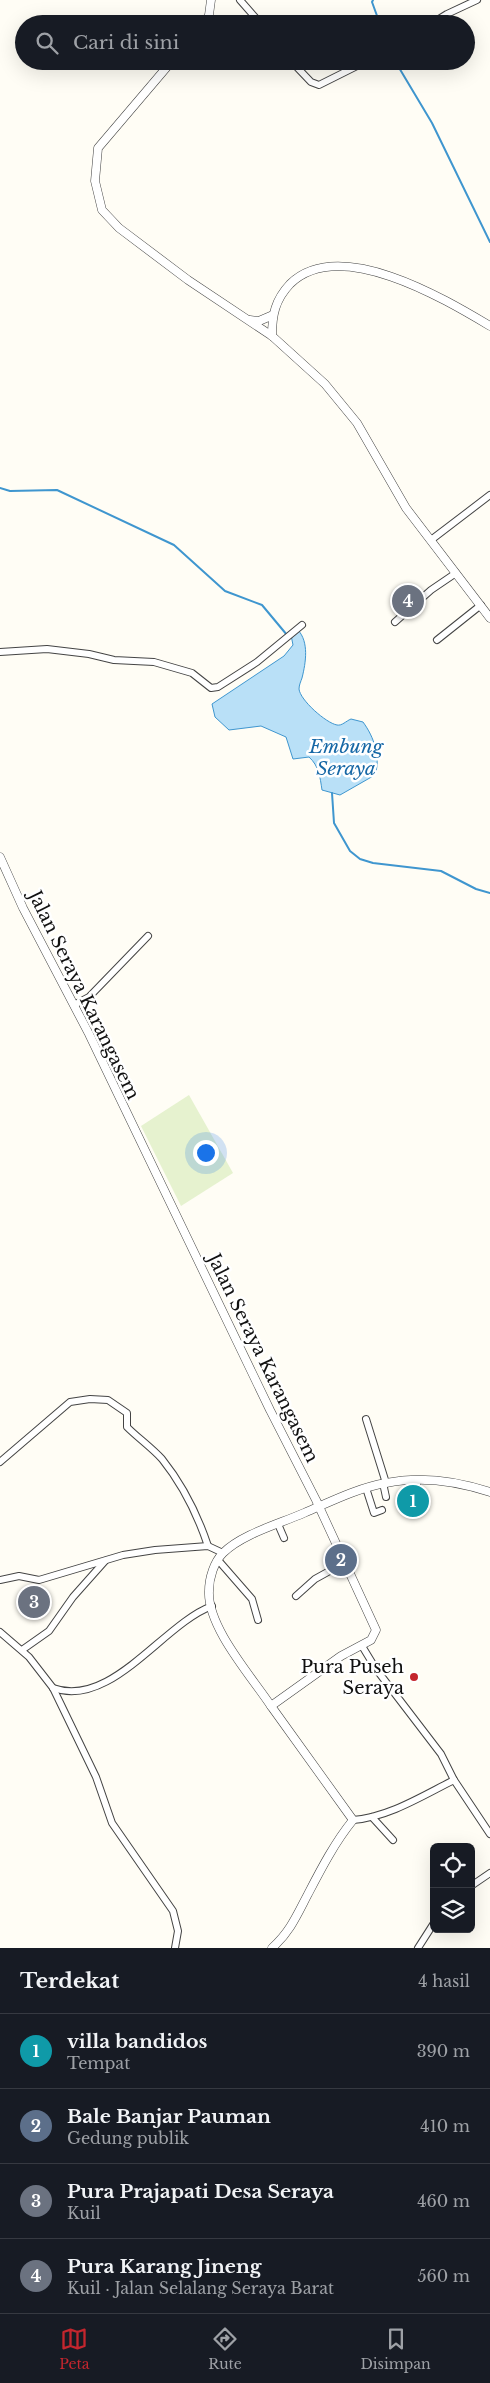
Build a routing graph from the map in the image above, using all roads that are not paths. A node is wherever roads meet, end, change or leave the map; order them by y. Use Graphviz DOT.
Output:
graph roads {
  1 [pos="211,0"];
  2 [pos="240,0"];
  3 [pos="477,0"];
  4 [pos="209,15"];
  5 [pos="253,15"];
  6 [pos="445,15"];
  7 [pos="164,70"];
  8 [pos="300,70"];
  9 [pos="349,70"];
  10 [pos="273,315"];
  11 [pos="250,320"];
  12 [pos="490,326"];
  13 [pos="272,336"];
  14 [pos="490,495"];
  15 [pos="431,540"];
  16 [pos="456,573"];
  17 [pos="481,605"];
  18 [pos="490,618"];
  19 [pos="395,622"];
  20 [pos="302,625"];
  21 [pos="437,640"];
  22 [pos="0,652"];
  23 [pos="0,857"];
  24 [pos="148,936"];
  25 [pos="74,1005"];
  26 [pos="366,1419"];
  27 [pos="0,1462"];
  28 [pos="417,1480"];
  29 [pos="385,1483"];
  30 [pos="366,1488"];
  31 [pos="417,1489"];
  32 [pos="490,1492"];
  33 [pos="386,1497"];
  34 [pos="319,1506"];
  35 [pos="382,1510"];
  36 [pos="278,1524"];
  37 [pos="284,1538"];
  38 [pos="208,1546"];
  39 [pos="220,1557"];
  40 [pos="106,1560"];
  41 [pos="344,1562"];
  42 [pos="0,1572"];
  43 [pos="3,1579"];
  44 [pos="296,1596"];
  45 [pos="212,1606"];
  46 [pos="258,1620"];
  47 [pos="0,1632"];
  48 [pos="362,1646"];
  49 [pos="22,1650"];
  50 [pos="53,1688"];
  51 [pos="271,1706"];
  52 [pos="454,1780"];
  53 [pos="372,1817"];
  54 [pos="353,1820"];
  55 [pos="490,1834"];
  56 [pos="393,1840"];
  57 [pos="490,1873"];
  58 [pos="475,1883"];
  59 [pos="430,1929"];
  60 [pos="175,1948"];
  61 [pos="272,1948"];
  62 [pos="418,1948"];
  1 -- 4 [label="street"];
  2 -- 5 [label="street"];
  3 -- 6 [label="street"];
  7 -- 11 [label="street"];
  8 -- 9 [label="street"];
  10 -- 11 [label="street"];
  10 -- 12 [label="street"];
  10 -- 13 [label="street"];
  11 -- 13 [label="street"];
  13 -- 15 [label="street"];
  14 -- 15 [label="street"];
  15 -- 16 [label="street"];
  16 -- 17 [label="street"];
  16 -- 19 [label="street"];
  17 -- 18 [label="street"];
  17 -- 21 [label="street"];
  20 -- 22 [label="street"];
  23 -- 25 [label="street, Jalan Seraya Karangasem"];
  24 -- 25 [label="street"];
  25 -- 34 [label="street, Jalan Seraya Karangasem"];
  26 -- 29 [label="street"];
  27 -- 38 [label="street"];
  28 -- 29 [label="street"];
  28 -- 31 [label="street"];
  28 -- 32 [label="street"];
  29 -- 30 [label="street"];
  29 -- 33 [label="street"];
  30 -- 34 [label="street"];
  30 -- 35 [label="street"];
  34 -- 36 [label="street"];
  34 -- 41 [label="street, Jalan Seraya Karangasem"];
  36 -- 37 [label="street"];
  36 -- 39 [label="street"];
  38 -- 39 [label="street"];
  38 -- 40 [label="street"];
  39 -- 45 [label="street"];
  39 -- 46 [label="street"];
  40 -- 43 [label="street"];
  40 -- 49 [label="street"];
  41 -- 44 [label="street"];
  41 -- 48 [label="street, Jalan Seraya Karangasem"];
  42 -- 43 [label="street"];
  45 -- 50 [label="street"];
  45 -- 51 [label="street"];
  47 -- 49 [label="street"];
  48 -- 51 [label="street, Jalan Seraya Karangasem"];
  48 -- 52 [label="street"];
  49 -- 50 [label="street"];
  50 -- 60 [label="street"];
  51 -- 54 [label="street"];
  52 -- 53 [label="street"];
  52 -- 55 [label="street"];
  53 -- 54 [label="street"];
  53 -- 56 [label="street"];
  54 -- 61 [label="street"];
  57 -- 58 [label="street"];
  59 -- 62 [label="street"];
}
